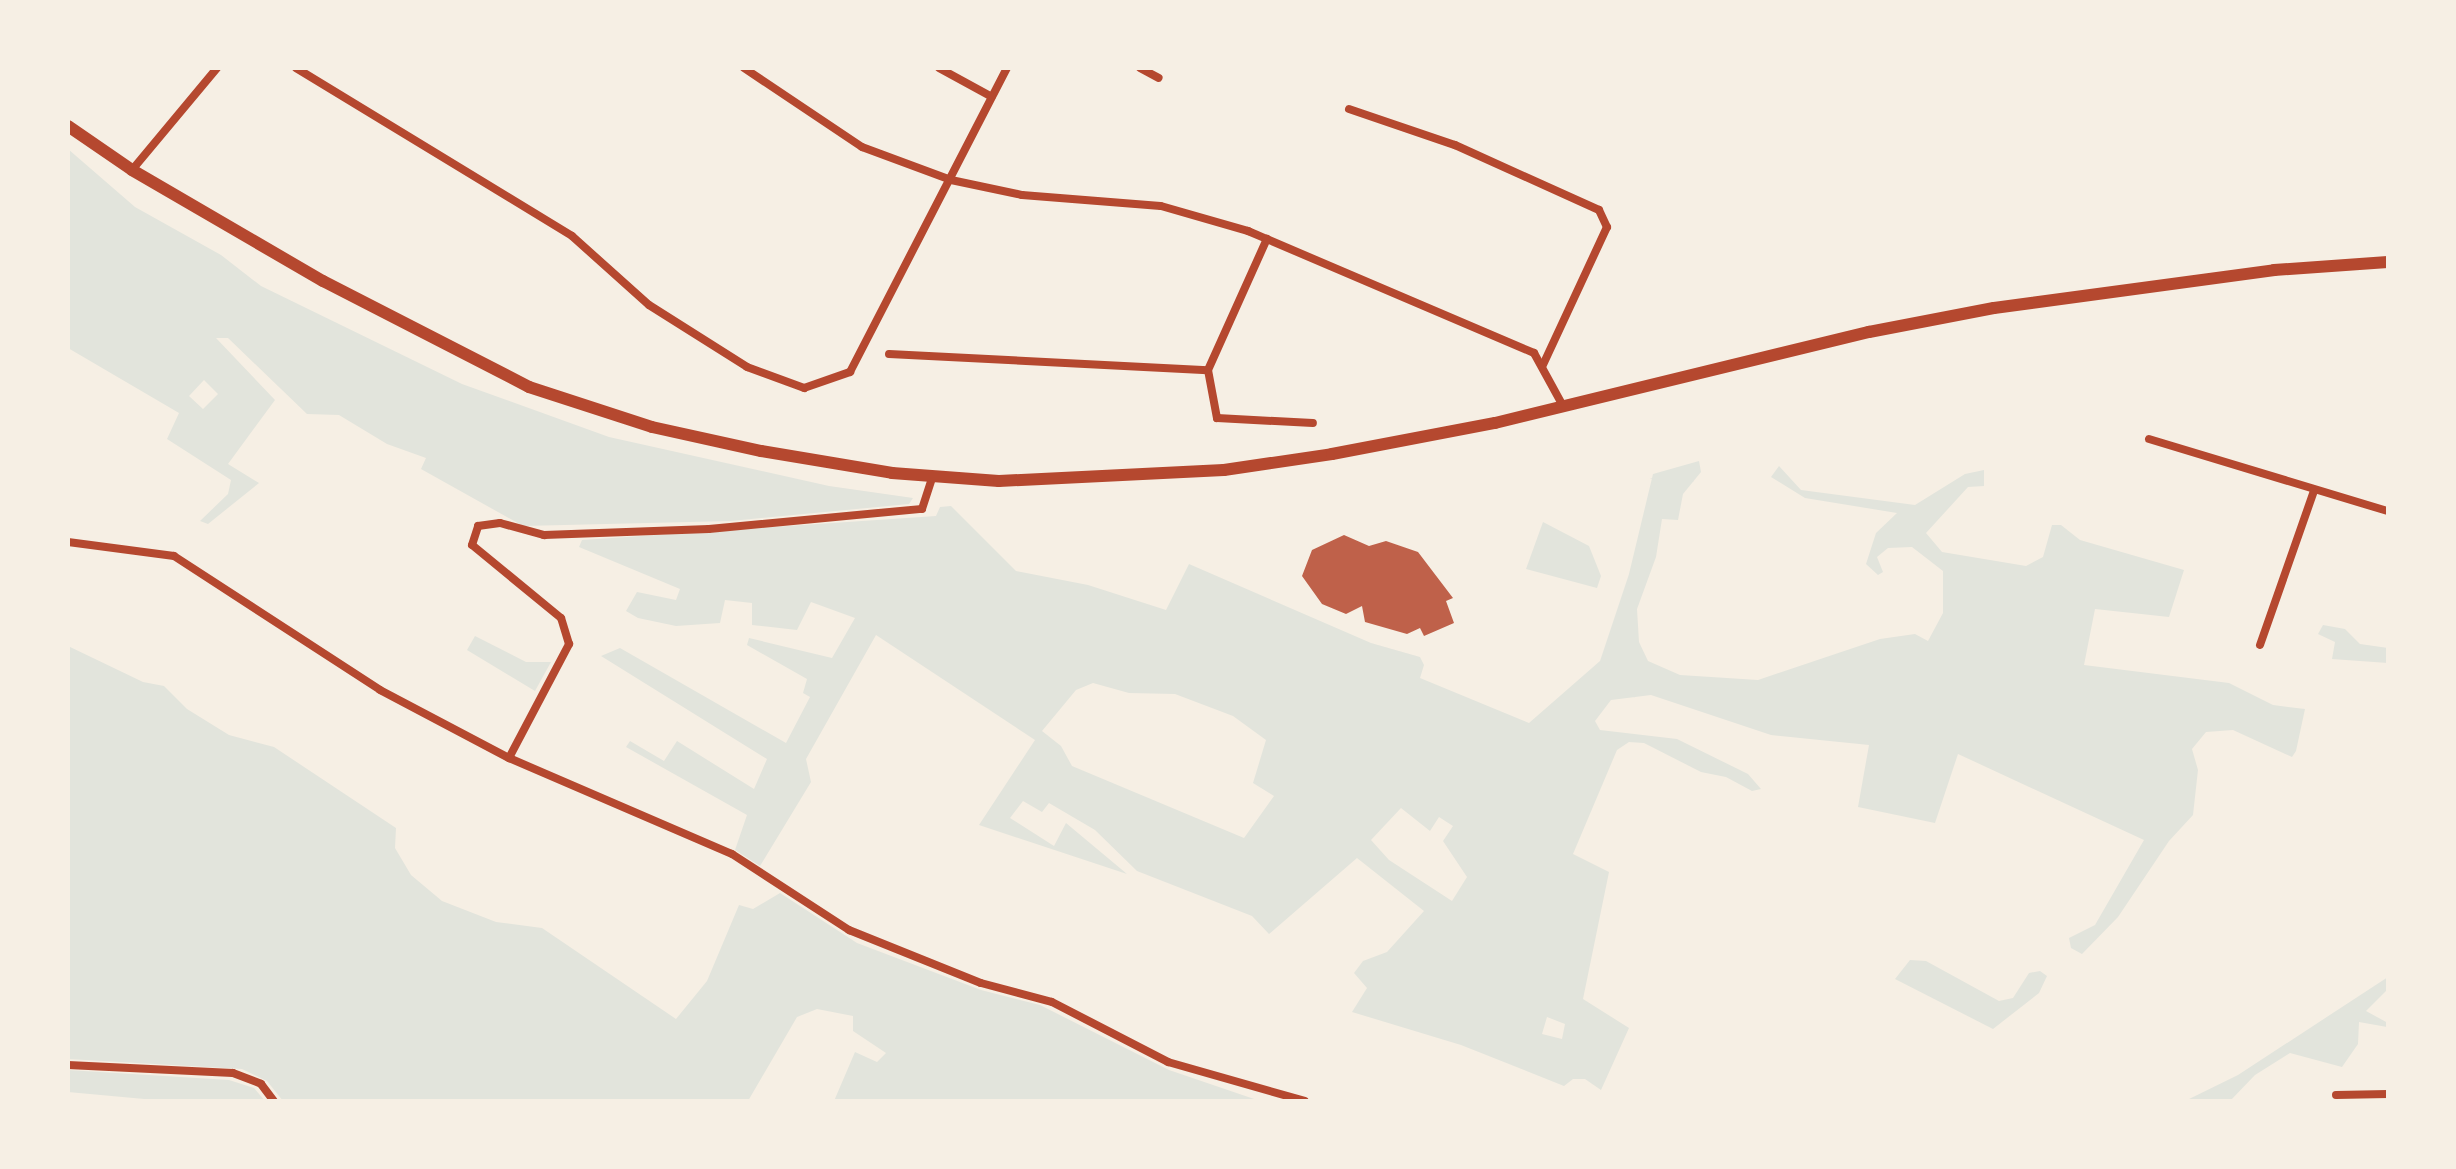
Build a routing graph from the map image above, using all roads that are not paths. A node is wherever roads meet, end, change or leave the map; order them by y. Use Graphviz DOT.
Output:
graph roads {
  1 [pos="217,68"];
  2 [pos="296,68"];
  3 [pos="744,68"];
  4 [pos="939,68"];
  5 [pos="1007,68"];
  6 [pos="1140,68"];
  7 [pos="1159,78"];
  8 [pos="992,97"];
  9 [pos="1349,109"];
  10 [pos="68,126"];
  11 [pos="132,170"];
  12 [pos="951,180"];
  13 [pos="1267,239"];
  14 [pos="2388,262"];
  15 [pos="889,354"];
  16 [pos="1542,367"];
  17 [pos="1208,370"];
  18 [pos="1563,406"];
  19 [pos="1313,423"];
  20 [pos="2149,439"];
  21 [pos="933,476"];
  22 [pos="2314,491"];
  23 [pos="2388,511"];
  24 [pos="68,542"];
  25 [pos="2260,645"];
  26 [pos="509,758"];
  27 [pos="68,1065"];
  28 [pos="2388,1094"];
  29 [pos="2336,1095"];
  30 [pos="274,1101"];
  31 [pos="1305,1101"];
  1 -- 11 [label="street"];
  2 -- 12 [label="street"];
  3 -- 12 [label="street"];
  4 -- 8 [label="street"];
  5 -- 8 [label="street"];
  6 -- 7 [label="street"];
  8 -- 12 [label="street"];
  9 -- 16 [label="street"];
  10 -- 11 [label="street"];
  11 -- 21 [label="street"];
  12 -- 13 [label="street"];
  13 -- 16 [label="street"];
  13 -- 17 [label="street"];
  14 -- 18 [label="street"];
  15 -- 17 [label="street"];
  16 -- 18 [label="street"];
  17 -- 19 [label="street"];
  18 -- 21 [label="street"];
  20 -- 22 [label="street"];
  21 -- 26 [label="street"];
  22 -- 23 [label="street"];
  22 -- 25 [label="street"];
  24 -- 26 [label="street"];
  26 -- 31 [label="street"];
  27 -- 30 [label="street"];
  28 -- 29 [label="street"];
}
